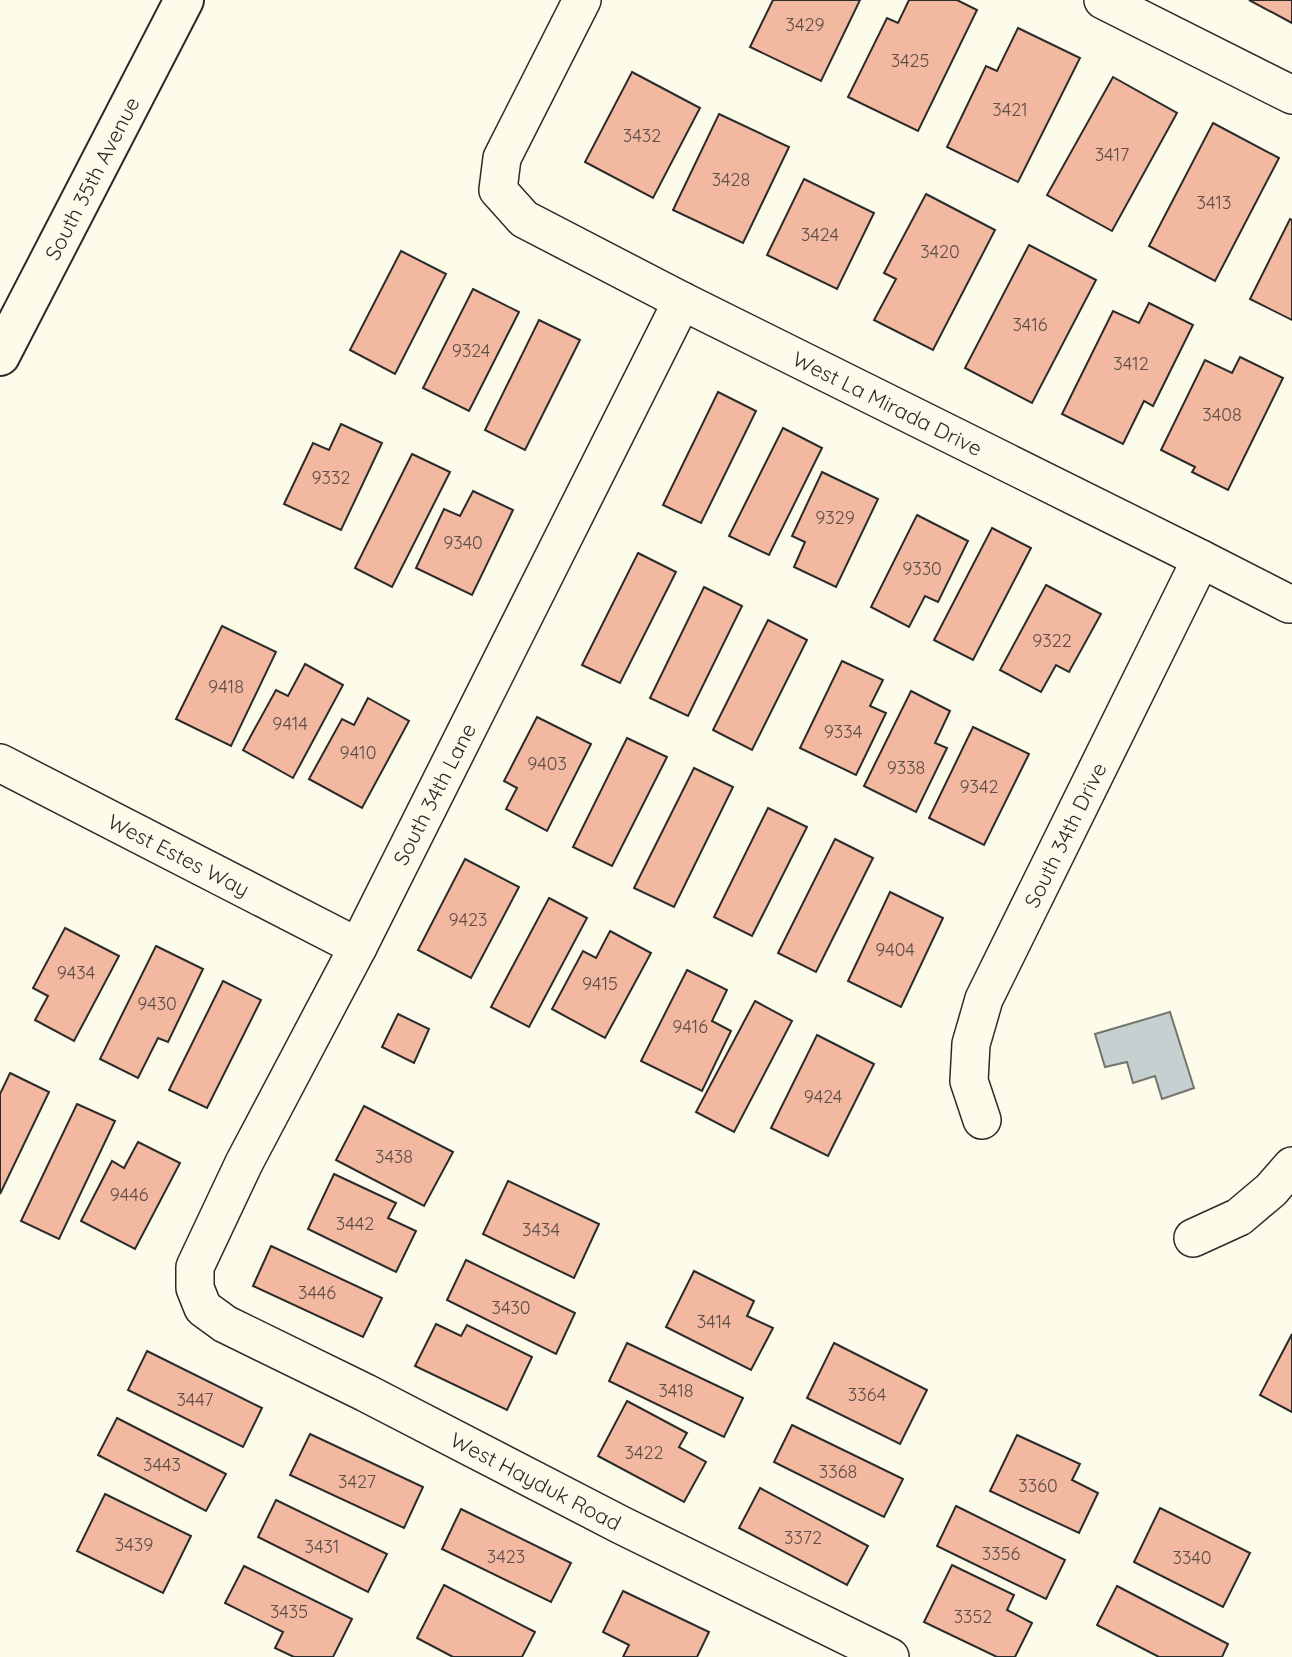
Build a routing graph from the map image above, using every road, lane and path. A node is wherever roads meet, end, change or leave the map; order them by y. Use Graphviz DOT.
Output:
graph roads {
  1 [pos="184,0"];
  2 [pos="582,0"];
  3 [pos="1103,0"];
  4 [pos="1292,95"];
  5 [pos="682,301"];
  6 [pos="0,356"];
  7 [pos="1201,559"];
  8 [pos="1291,609"];
  9 [pos="0,763"];
  10 [pos="358,947"];
  11 [pos="982,1119"];
  12 [pos="1292,1166"];
  13 [pos="1193,1238"];
  14 [pos="195,1288"];
  15 [pos="890,1657"];
  1 -- 6 [label="street, South 35th Avenue"];
  2 -- 5 [label="street, West La Mirada Drive"];
  3 -- 4 [label="street"];
  5 -- 7 [label="street, West La Mirada Drive"];
  5 -- 10 [label="street, South 34th Lane"];
  7 -- 8 [label="street, West La Mirada Drive"];
  7 -- 11 [label="street, South 34th Drive"];
  9 -- 10 [label="street, West Estes Way"];
  10 -- 14 [label="street, South 34th Lane"];
  12 -- 13 [label="street"];
  14 -- 15 [label="street, West Hayduk Road"];
}
